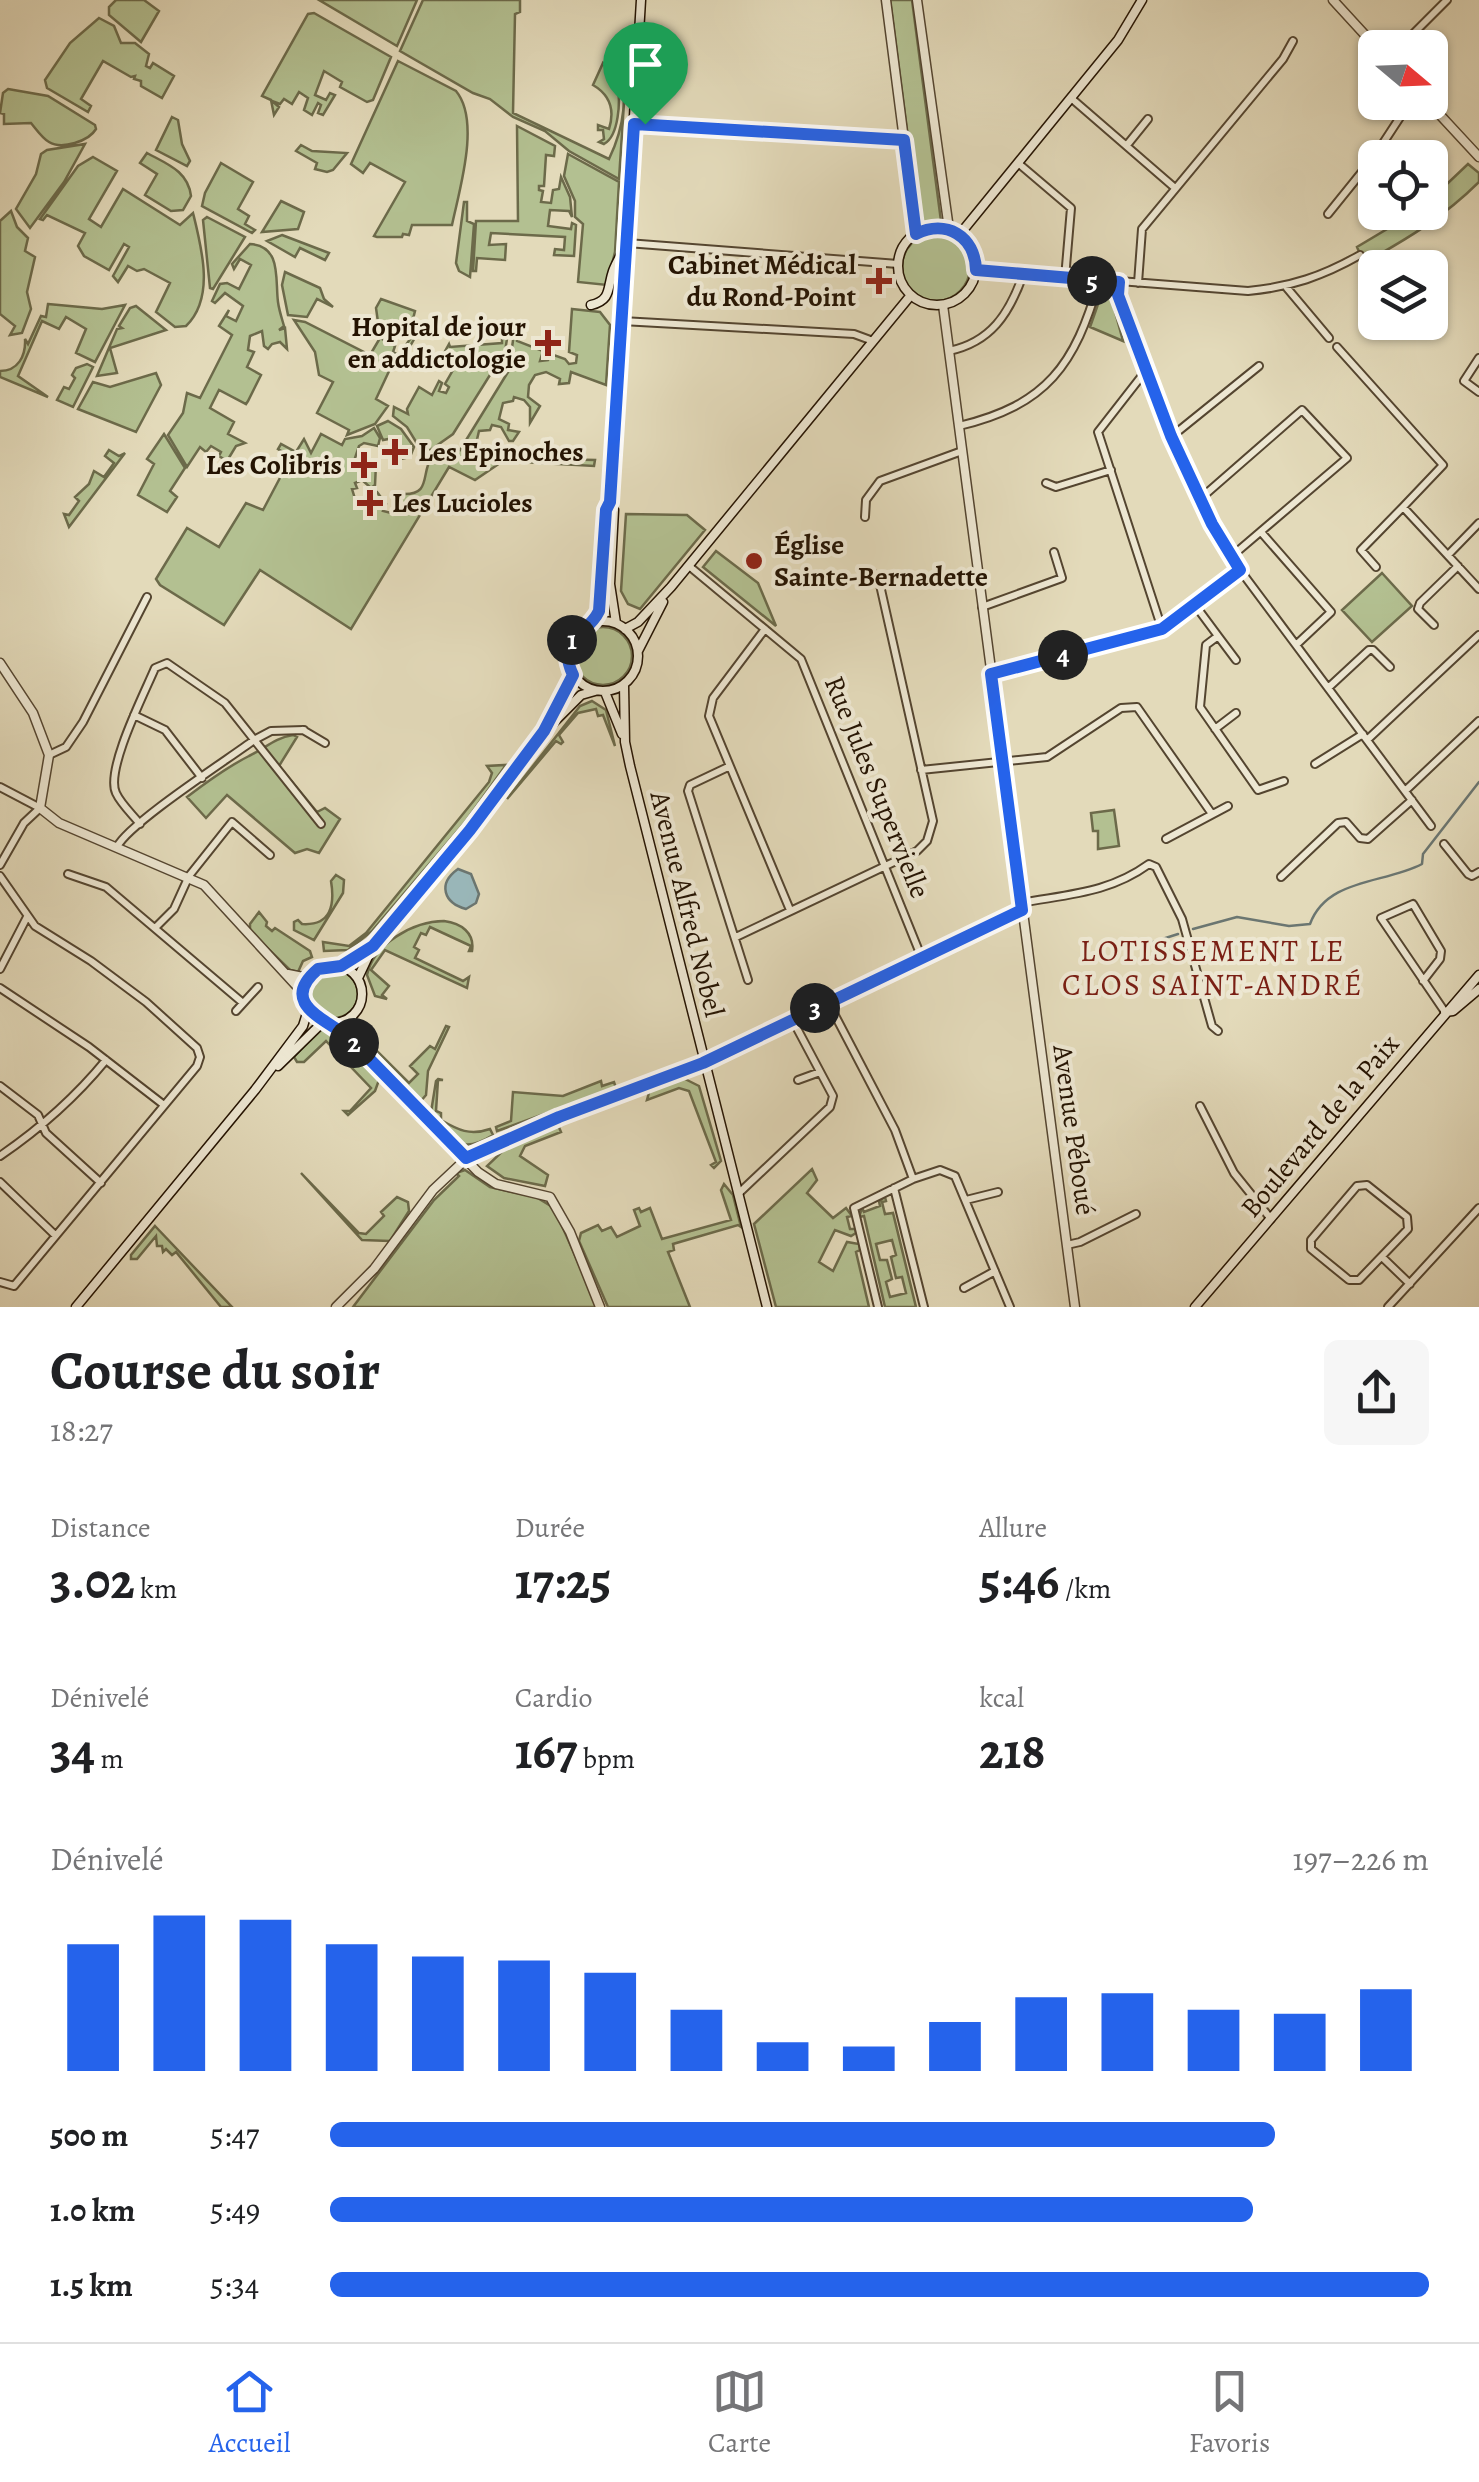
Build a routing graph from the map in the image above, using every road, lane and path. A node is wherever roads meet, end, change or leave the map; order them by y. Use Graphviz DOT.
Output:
graph roads {
  1 [pos="641,0"];
  2 [pos="886,0"];
  3 [pos="918,0"];
  4 [pos="1142,0"];
  5 [pos="1447,0"];
  6 [pos="1339,2"];
  7 [pos="1362,30"];
  8 [pos="1417,30"];
  9 [pos="1293,42"];
  10 [pos="1072,98"];
  11 [pos="1148,119"];
  12 [pos="1398,120"];
  13 [pos="1445,120"];
  14 [pos="634,124"];
  15 [pos="904,140"];
  16 [pos="1127,145"];
  17 [pos="1479,157"];
  18 [pos="1018,163"];
  19 [pos="1175,188"];
  20 [pos="1328,214"];
  21 [pos="950,229"];
  22 [pos="916,234"];
  23 [pos="960,234"];
  24 [pos="627,242"];
  25 [pos="1358,256"];
  26 [pos="898,264"];
  27 [pos="976,270"];
  28 [pos="1023,275"];
  29 [pos="1065,278"];
  30 [pos="1098,281"];
  31 [pos="1119,282"];
  32 [pos="1138,284"];
  33 [pos="1287,288"];
  34 [pos="911,296"];
  35 [pos="591,305"];
  36 [pos="942,305"];
  37 [pos="622,321"];
  38 [pos="1329,338"];
  39 [pos="873,341"];
  40 [pos="1337,347"];
  41 [pos="949,351"];
  42 [pos="1479,358"];
  43 [pos="1258,366"];
  44 [pos="1144,372"];
  45 [pos="1479,392"];
  46 [pos="958,426"];
  47 [pos="1171,436"];
  48 [pos="962,451"];
  49 [pos="1111,470"];
  50 [pos="1046,484"];
  51 [pos="1200,499"];
  52 [pos="610,502"];
  53 [pos="1402,506"];
  54 [pos="864,517"];
  55 [pos="1479,523"];
  56 [pos="1261,532"];
  57 [pos="1054,552"];
  58 [pos="1448,555"];
  59 [pos="1232,556"];
  60 [pos="689,566"];
  61 [pos="1458,566"];
  62 [pos="1376,567"];
  63 [pos="1240,570"];
  64 [pos="873,572"];
  65 [pos="672,587"];
  66 [pos="1479,589"];
  67 [pos="147,597"];
  68 [pos="1195,604"];
  69 [pos="982,608"];
  70 [pos="594,622"];
  71 [pos="616,623"];
  72 [pos="1434,624"];
  73 [pos="625,628"];
  74 [pos="765,629"];
  75 [pos="1162,629"];
  76 [pos="1479,635"];
  77 [pos="1218,636"];
  78 [pos="1296,646"];
  79 [pos="638,651"];
  80 [pos="1236,660"];
  81 [pos="0,663"];
  82 [pos="1390,667"];
  83 [pos="991,674"];
  84 [pos="573,675"];
  85 [pos="624,684"];
  86 [pos="1328,688"];
  87 [pos="600,691"];
  88 [pos="1236,713"];
  89 [pos="134,715"];
  90 [pos="1479,721"];
  91 [pos="1215,728"];
  92 [pos="544,731"];
  93 [pos="1365,737"];
  94 [pos="254,740"];
  95 [pos="625,742"];
  96 [pos="325,743"];
  97 [pos="48,754"];
  98 [pos="1003,762"];
  99 [pos="1315,764"];
  100 [pos="728,767"];
  101 [pos="920,770"];
  102 [pos="202,778"];
  103 [pos="1284,781"];
  104 [pos="0,788"];
  105 [pos="1405,791"];
  106 [pos="1412,800"];
  107 [pos="1228,806"];
  108 [pos="40,808"];
  109 [pos="1212,814"];
  110 [pos="140,824"];
  111 [pos="321,824"];
  112 [pos="1431,826"];
  113 [pos="1166,839"];
  114 [pos="1444,844"];
  115 [pos="118,847"];
  116 [pos="270,855"];
  117 [pos="885,865"];
  118 [pos="0,866"];
  119 [pos="1479,872"];
  120 [pos="68,874"];
  121 [pos="0,876"];
  122 [pos="189,876"];
  123 [pos="1281,877"];
  124 [pos="1022,907"];
  125 [pos="790,910"];
  126 [pos="27,917"];
  127 [pos="155,928"];
  128 [pos="736,937"];
  129 [pos="373,946"];
  130 [pos="921,956"];
  131 [pos="341,966"];
  132 [pos="0,969"];
  133 [pos="288,974"];
  134 [pos="1478,977"];
  135 [pos="308,978"];
  136 [pos="358,978"];
  137 [pos="748,980"];
  138 [pos="1424,981"];
  139 [pos="0,988"];
  140 [pos="258,988"];
  141 [pos="1479,988"];
  142 [pos="304,994"];
  143 [pos="828,1002"];
  144 [pos="243,1003"];
  145 [pos="308,1010"];
  146 [pos="236,1011"];
  147 [pos="1445,1012"];
  148 [pos="352,1017"];
  149 [pos="792,1019"];
  150 [pos="329,1023"];
  151 [pos="1218,1031"];
  152 [pos="350,1039"];
  153 [pos="106,1060"];
  154 [pos="703,1063"];
  155 [pos="820,1072"];
  156 [pos="798,1080"];
  157 [pos="0,1086"];
  158 [pos="257,1087"];
  159 [pos="164,1105"];
  160 [pos="1200,1106"];
  161 [pos="44,1126"];
  162 [pos="0,1156"];
  163 [pos="466,1158"];
  164 [pos="913,1179"];
  165 [pos="0,1182"];
  166 [pos="100,1183"];
  167 [pos="894,1188"];
  168 [pos="998,1192"];
  169 [pos="738,1194"];
  170 [pos="966,1200"];
  171 [pos="1479,1208"];
  172 [pos="1136,1214"];
  173 [pos="1271,1220"];
  174 [pos="55,1235"];
  175 [pos="1066,1245"];
  176 [pos="1382,1256"];
  177 [pos="995,1271"];
  178 [pos="0,1282"];
  179 [pos="1410,1284"];
  180 [pos="964,1288"];
  181 [pos="76,1307"];
  182 [pos="336,1307"];
  183 [pos="600,1307"];
  184 [pos="767,1307"];
  185 [pos="878,1307"];
  186 [pos="924,1307"];
  187 [pos="1010,1307"];
  188 [pos="1075,1307"];
  189 [pos="1196,1307"];
  190 [pos="1388,1307"];
  1 -- 14 [label="main road"];
  2 -- 15 [label="main road"];
  3 -- 21 [label="main road"];
  4 -- 10 [label="main road"];
  5 -- 8 [label="street"];
  6 -- 7 [label="main road"];
  9 -- 19 [label="street"];
  10 -- 16 [label="street"];
  10 -- 18 [label="main road"];
  11 -- 16 [label="street"];
  12 -- 20 [label="street"];
  13 -- 17 [label="main road"];
  14 -- 15 [label="street"];
  14 -- 24 [label="main road"];
  15 -- 22 [label="main road"];
  16 -- 19 [label="street"];
  18 -- 23 [label="main road"];
  18 -- 29 [label="street"];
  19 -- 32 [label="street"];
  21 -- 22 [label="main road"];
  21 -- 23 [label="main road"];
  22 -- 26 [label="main road"];
  23 -- 27 [label="main road"];
  24 -- 26 [label="street"];
  24 -- 35 [label="main road"];
  24 -- 37 [label="main road"];
  25 -- 33 [label="street"];
  26 -- 34 [label="main road"];
  27 -- 28 [label="street"];
  27 -- 36 [label="main road"];
  28 -- 29 [label="street"];
  28 -- 41 [label="street"];
  29 -- 30 [label="street"];
  30 -- 31 [label="street"];
  30 -- 46 [label="street"];
  31 -- 32 [label="street"];
  31 -- 44 [label="street"];
  32 -- 33 [label="street"];
  33 -- 38 [label="street"];
  34 -- 36 [label="main road"];
  34 -- 39 [label="main road"];
  36 -- 41 [label="main road, Avenue Péboué"];
  37 -- 39 [label="street"];
  37 -- 52 [label="main road"];
  39 -- 60 [label="main road"];
  40 -- 53 [label="street"];
  41 -- 46 [label="main road, Avenue Péboué"];
  42 -- 45 [label="street"];
  43 -- 47 [label="street"];
  44 -- 47 [label="street"];
  44 -- 49 [label="street"];
  46 -- 48 [label="main road, Avenue Péboué"];
  47 -- 51 [label="street"];
  48 -- 54 [label="street"];
  48 -- 69 [label="main road, Avenue Péboué"];
  49 -- 50 [label="street"];
  49 -- 75 [label="street"];
  51 -- 56 [label="street"];
  51 -- 59 [label="street"];
  52 -- 70 [label="main road"];
  52 -- 71 [label="main road"];
  53 -- 58 [label="street"];
  53 -- 62 [label="street"];
  55 -- 58 [label="street"];
  56 -- 59 [label="street"];
  56 -- 78 [label="street"];
  57 -- 69 [label="street"];
  58 -- 61 [label="street"];
  59 -- 63 [label="street"];
  60 -- 65 [label="main road"];
  60 -- 74 [label="street, Rue Jules Supervielle"];
  61 -- 66 [label="street"];
  61 -- 72 [label="street"];
  63 -- 68 [label="street"];
  63 -- 78 [label="street"];
  64 -- 101 [label="street"];
  65 -- 73 [label="main road"];
  65 -- 79 [label="main road"];
  67 -- 97 [label="street"];
  68 -- 75 [label="street"];
  68 -- 77 [label="street"];
  69 -- 83 [label="main road, Avenue Péboué"];
  70 -- 71 [label="main road"];
  70 -- 84 [label="main road"];
  71 -- 73 [label="main road"];
  73 -- 79 [label="main road"];
  74 -- 100 [label="street"];
  74 -- 117 [label="street, Rue Jules Supervielle"];
  75 -- 83 [label="street"];
  76 -- 93 [label="street"];
  77 -- 80 [label="street"];
  77 -- 91 [label="street"];
  78 -- 86 [label="street"];
  79 -- 85 [label="main road"];
  81 -- 97 [label="main road"];
  82 -- 86 [label="street"];
  83 -- 98 [label="main road, Avenue Péboué"];
  84 -- 87 [label="main road"];
  84 -- 92 [label="main road"];
  85 -- 87 [label="main road"];
  85 -- 95 [label="main road, Avenue Alfred Nobel"];
  86 -- 93 [label="street"];
  87 -- 92 [label="main road"];
  87 -- 95 [label="main road, Avenue Alfred Nobel"];
  88 -- 91 [label="street"];
  89 -- 94 [label="street"];
  89 -- 102 [label="street"];
  89 -- 110 [label="street"];
  90 -- 105 [label="street"];
  91 -- 103 [label="street"];
  92 -- 129 [label="main road"];
  93 -- 99 [label="street"];
  93 -- 105 [label="street"];
  94 -- 96 [label="street"];
  94 -- 102 [label="street"];
  94 -- 111 [label="street"];
  95 -- 154 [label="main road, Avenue Alfred Nobel"];
  97 -- 108 [label="main road"];
  98 -- 101 [label="street"];
  98 -- 109 [label="street"];
  98 -- 124 [label="main road, Avenue Péboué"];
  100 -- 125 [label="street"];
  100 -- 128 [label="street"];
  101 -- 117 [label="street"];
  102 -- 110 [label="street"];
  104 -- 108 [label="street"];
  105 -- 106 [label="street"];
  106 -- 112 [label="street"];
  106 -- 123 [label="street"];
  107 -- 109 [label="street"];
  108 -- 115 [label="main road"];
  108 -- 118 [label="street"];
  109 -- 113 [label="street"];
  110 -- 115 [label="street"];
  114 -- 119 [label="street"];
  115 -- 122 [label="main road"];
  116 -- 122 [label="street"];
  117 -- 125 [label="street"];
  117 -- 130 [label="street, Rue Jules Supervielle"];
  120 -- 127 [label="street"];
  121 -- 126 [label="street"];
  122 -- 127 [label="street"];
  122 -- 133 [label="main road"];
  124 -- 130 [label="street"];
  124 -- 151 [label="street"];
  124 -- 175 [label="main road, Avenue Péboué"];
  125 -- 128 [label="street"];
  126 -- 132 [label="street"];
  126 -- 159 [label="street"];
  127 -- 144 [label="street"];
  128 -- 137 [label="street"];
  129 -- 131 [label="main road"];
  129 -- 136 [label="main road"];
  130 -- 143 [label="street"];
  131 -- 135 [label="main road"];
  131 -- 136 [label="main road"];
  133 -- 135 [label="main road"];
  133 -- 142 [label="main road"];
  134 -- 147 [label="main road, Boulevard de la Paix"];
  135 -- 142 [label="main road"];
  136 -- 148 [label="main road"];
  138 -- 138 [label="street"];
  138 -- 147 [label="street"];
  139 -- 153 [label="street"];
  140 -- 144 [label="street"];
  141 -- 147 [label="main road"];
  142 -- 145 [label="main road"];
  143 -- 149 [label="street"];
  143 -- 164 [label="street"];
  144 -- 146 [label="street"];
  145 -- 150 [label="main road"];
  145 -- 158 [label="main road"];
  147 -- 173 [label="main road, Boulevard de la Paix"];
  148 -- 150 [label="main road"];
  148 -- 152 [label="main road"];
  149 -- 154 [label="street"];
  149 -- 155 [label="street"];
  150 -- 152 [label="main road"];
  150 -- 158 [label="main road"];
  152 -- 163 [label="main road"];
  153 -- 159 [label="street"];
  153 -- 161 [label="street"];
  154 -- 163 [label="main road"];
  154 -- 169 [label="main road, Avenue Alfred Nobel"];
  155 -- 156 [label="street"];
  155 -- 169 [label="street"];
  157 -- 161 [label="street"];
  158 -- 181 [label="main road"];
  159 -- 166 [label="street"];
  160 -- 173 [label="street"];
  161 -- 162 [label="street"];
  161 -- 166 [label="street"];
  163 -- 182 [label="main road"];
  163 -- 183 [label="main road"];
  164 -- 167 [label="street"];
  164 -- 170 [label="street"];
  165 -- 174 [label="street"];
  166 -- 174 [label="street"];
  167 -- 185 [label="street"];
  167 -- 186 [label="street"];
  168 -- 170 [label="street"];
  169 -- 184 [label="main road, Avenue Alfred Nobel"];
  170 -- 177 [label="street"];
  171 -- 179 [label="street"];
  172 -- 175 [label="street"];
  173 -- 189 [label="main road, Boulevard de la Paix"];
  174 -- 178 [label="street"];
  175 -- 188 [label="main road, Avenue Péboué"];
  176 -- 176 [label="street"];
  176 -- 179 [label="street"];
  177 -- 180 [label="street"];
  177 -- 187 [label="street"];
  179 -- 190 [label="street"];
}
